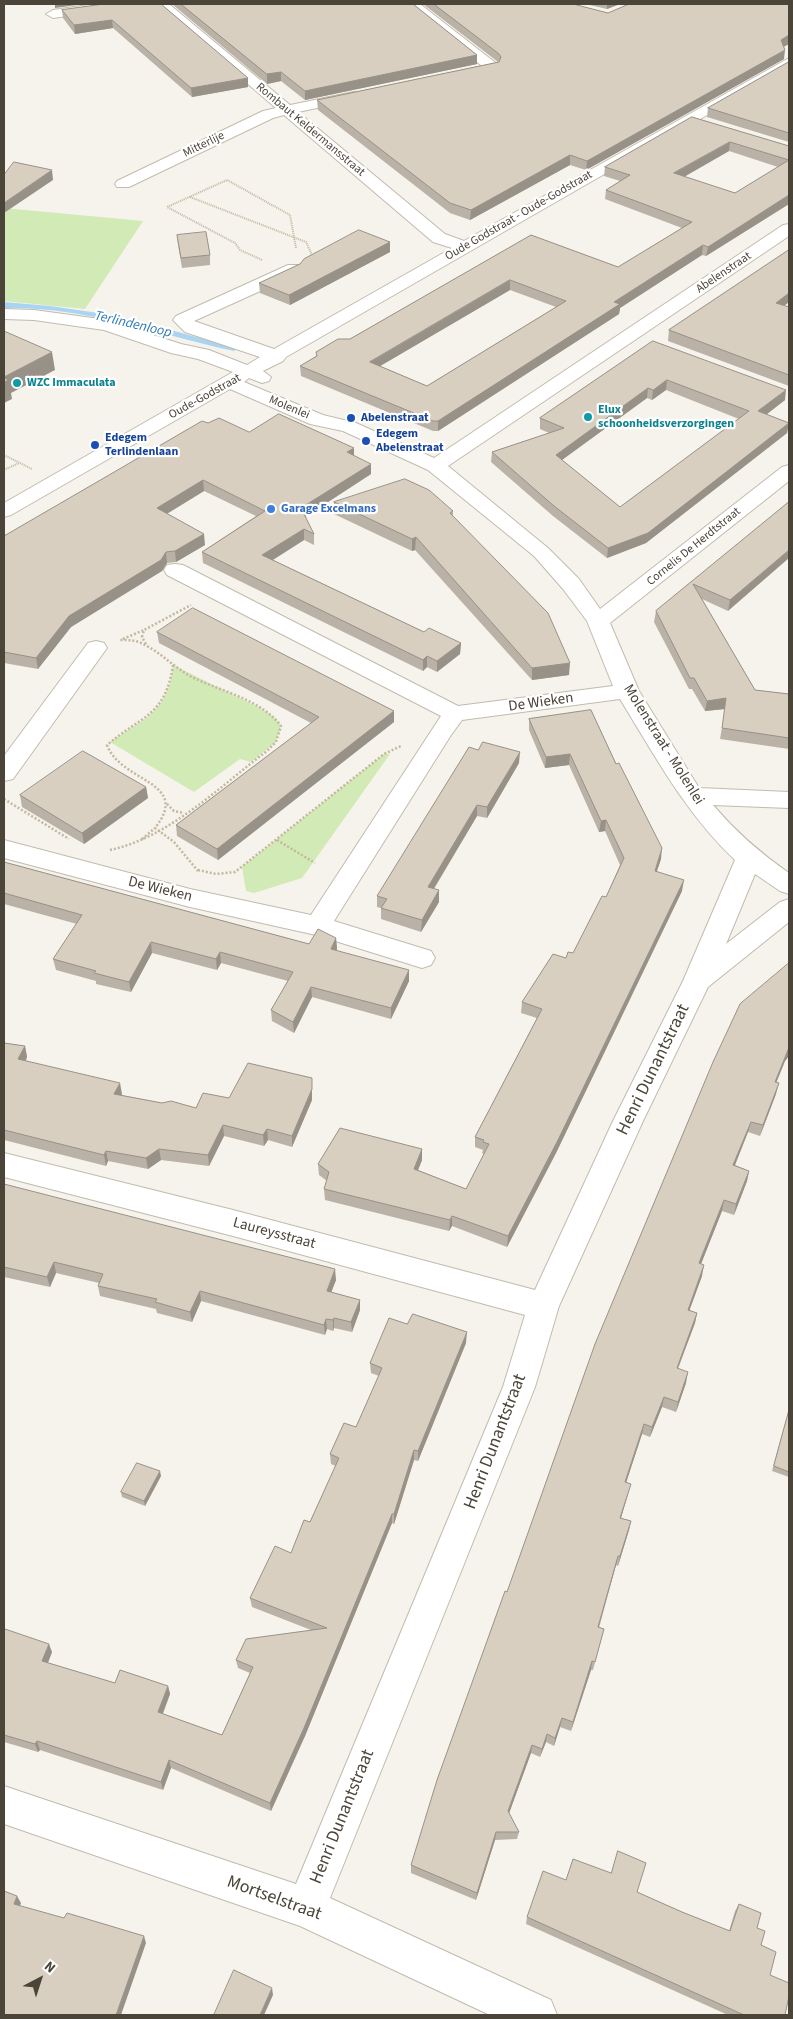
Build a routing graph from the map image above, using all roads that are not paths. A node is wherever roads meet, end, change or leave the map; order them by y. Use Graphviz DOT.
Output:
graph roads {
  1 [pos="123,4"];
  2 [pos="161,4"];
  3 [pos="412,4"];
  4 [pos="53,14"];
  5 [pos="789,62"];
  6 [pos="474,71"];
  7 [pos="370,92"];
  8 [pos="286,110"];
  9 [pos="689,119"];
  10 [pos="706,124"];
  11 [pos="123,184"];
  12 [pos="789,229"];
  13 [pos="464,248"];
  14 [pos="291,270"];
  15 [pos="4,314"];
  16 [pos="631,335"];
  17 [pos="650,342"];
  18 [pos="277,357"];
  19 [pos="250,372"];
  20 [pos="231,382"];
  21 [pos="349,428"];
  22 [pos="435,466"];
  23 [pos="789,471"];
  24 [pos="4,511"];
  25 [pos="175,570"];
  26 [pos="598,621"];
  27 [pos="96,648"];
  28 [pos="627,691"];
  29 [pos="455,714"];
  30 [pos="4,773"];
  31 [pos="692,796"];
  32 [pos="789,800"];
  33 [pos="4,849"];
  34 [pos="749,858"];
  35 [pos="789,885"];
  36 [pos="789,908"];
  37 [pos="318,926"];
  38 [pos="422,958"];
  39 [pos="697,981"];
  40 [pos="4,1165"];
  41 [pos="543,1306"];
  42 [pos="4,1805"];
  43 [pos="306,1908"];
  44 [pos="536,2015"];
  1 -- 4 [label="street"];
  2 -- 8 [label="street, Rombaut Keldermansstraat"];
  3 -- 6 [label="street"];
  5 -- 9 [label="street, Oude Godstraat - Oude-Godstraat"];
  7 -- 8 [label="street, Mitterlije"];
  8 -- 11 [label="street, Mitterlije"];
  8 -- 13 [label="street, Rombaut Keldermansstraat"];
  9 -- 10 [label="street"];
  9 -- 13 [label="street, Oude Godstraat - Oude-Godstraat"];
  12 -- 16 [label="street, Abelenstraat"];
  13 -- 18 [label="street, Oude Godstraat - Oude-Godstraat"];
  14 -- 18 [label="street"];
  15 -- 19 [label="street"];
  16 -- 17 [label="street"];
  16 -- 22 [label="street, Abelenstraat"];
  18 -- 19 [label="street, Oude Godstraat - Oude-Godstraat"];
  19 -- 20 [label="street, Oude-Godstraat"];
  19 -- 21 [label="street"];
  20 -- 21 [label="street, Molenlei"];
  20 -- 24 [label="street, Oude-Godstraat"];
  21 -- 22 [label="street, Molenstraat - Molenlei"];
  22 -- 26 [label="street, Molenstraat - Molenlei"];
  23 -- 26 [label="street, Cornelis De Herdtstraat"];
  25 -- 29 [label="street"];
  26 -- 28 [label="street, Molenstraat - Molenlei"];
  27 -- 30 [label="street"];
  28 -- 29 [label="street, De Wieken"];
  28 -- 31 [label="street, Molenstraat - Molenlei"];
  29 -- 37 [label="street"];
  31 -- 32 [label="street"];
  31 -- 34 [label="street, Molenstraat - Molenlei"];
  33 -- 37 [label="street, De Wieken"];
  34 -- 35 [label="street, Molenstraat - Molenlei"];
  34 -- 39 [label="street, Henri Dunantstraat"];
  36 -- 39 [label="street, Henri Dunantstraat"];
  37 -- 38 [label="street, De Wieken"];
  39 -- 41 [label="street, Henri Dunantstraat"];
  40 -- 41 [label="street, Laureysstraat"];
  41 -- 43 [label="street, Henri Dunantstraat"];
  42 -- 43 [label="street, Mortselstraat"];
  43 -- 44 [label="street, Mortselstraat"];
}
